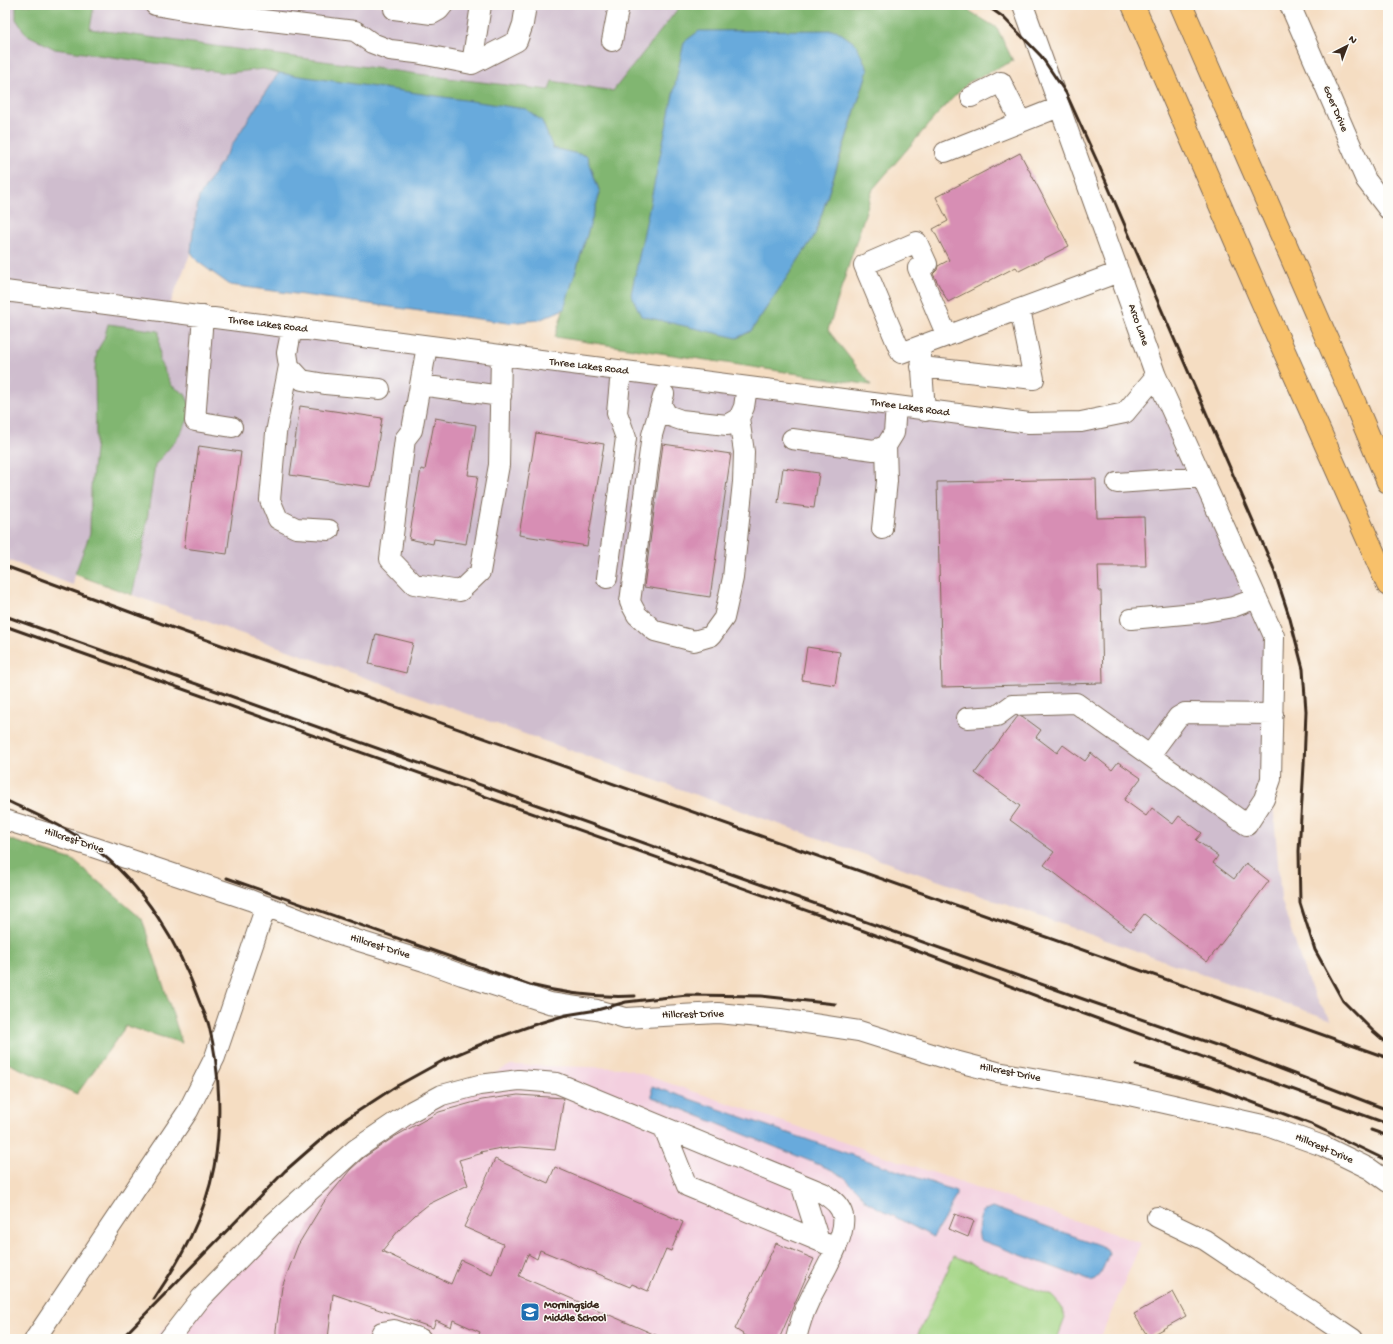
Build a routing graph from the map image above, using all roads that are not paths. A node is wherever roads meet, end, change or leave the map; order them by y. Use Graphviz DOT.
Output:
graph roads {
  1 [pos="155,5"];
  2 [pos="443,5"];
  3 [pos="481,5"];
  4 [pos="526,5"];
  5 [pos="619,5"];
  6 [pos="1023,5"];
  7 [pos="1133,5"];
  8 [pos="1181,5"];
  9 [pos="1290,5"];
  10 [pos="394,9"];
  11 [pos="612,41"];
  12 [pos="472,64"];
  13 [pos="971,96"];
  14 [pos="1059,107"];
  15 [pos="1021,122"];
  16 [pos="945,152"];
  17 [pos="1388,209"];
  18 [pos="1118,272"];
  19 [pos="5,291"];
  20 [pos="1020,309"];
  21 [pos="203,316"];
  22 [pos="292,328"];
  23 [pos="947,336"];
  24 [pos="427,346"];
  25 [pos="920,346"];
  26 [pos="501,355"];
  27 [pos="289,366"];
  28 [pos="922,367"];
  29 [pos="621,371"];
  30 [pos="1156,376"];
  31 [pos="668,377"];
  32 [pos="420,385"];
  33 [pos="747,387"];
  34 [pos="380,389"];
  35 [pos="501,396"];
  36 [pos="661,404"];
  37 [pos="896,406"];
  38 [pos="924,411"];
  39 [pos="739,418"];
  40 [pos="232,427"];
  41 [pos="792,439"];
  42 [pos="886,446"];
  43 [pos="1202,477"];
  44 [pos="1388,482"];
  45 [pos="1116,483"];
  46 [pos="882,529"];
  47 [pos="329,530"];
  48 [pos="607,578"];
  49 [pos="1388,585"];
  50 [pos="1257,598"];
  51 [pos="1132,619"];
  52 [pos="1273,714"];
  53 [pos="967,718"];
  54 [pos="1150,756"];
  55 [pos="5,820"];
  56 [pos="266,906"];
  57 [pos="664,1128"];
  58 [pos="1388,1182"];
  59 [pos="801,1184"];
  60 [pos="1157,1217"];
  61 [pos="827,1244"];
  62 [pos="35,1339"];
  63 [pos="169,1339"];
  64 [pos="379,1339"];
  65 [pos="421,1339"];
  66 [pos="796,1339"];
  67 [pos="1353,1339"];
  1 -- 12 [label="street"];
  2 -- 10 [label="street"];
  3 -- 12 [label="street"];
  4 -- 12 [label="street"];
  5 -- 11 [label="street"];
  6 -- 14 [label="street, Arco Lane"];
  7 -- 49 [label="highway"];
  8 -- 44 [label="highway"];
  9 -- 17 [label="street, Goer Drive"];
  13 -- 15 [label="street"];
  14 -- 15 [label="street"];
  14 -- 18 [label="street, Arco Lane"];
  15 -- 16 [label="street"];
  18 -- 20 [label="street"];
  18 -- 30 [label="street, Arco Lane"];
  19 -- 21 [label="street, Three Lakes Road"];
  20 -- 23 [label="street"];
  20 -- 28 [label="street"];
  21 -- 22 [label="street, Three Lakes Road"];
  21 -- 40 [label="street"];
  22 -- 24 [label="street, Three Lakes Road"];
  22 -- 27 [label="street"];
  23 -- 25 [label="street"];
  23 -- 25 [label="street"];
  24 -- 26 [label="street, Three Lakes Road"];
  24 -- 32 [label="street"];
  25 -- 28 [label="street"];
  26 -- 29 [label="street, Three Lakes Road"];
  26 -- 35 [label="street"];
  27 -- 34 [label="street"];
  27 -- 47 [label="street"];
  28 -- 38 [label="street"];
  29 -- 31 [label="street, Three Lakes Road"];
  29 -- 48 [label="street"];
  30 -- 38 [label="street, Three Lakes Road"];
  30 -- 43 [label="street, Arco Lane"];
  31 -- 33 [label="street, Three Lakes Road"];
  31 -- 36 [label="street"];
  32 -- 35 [label="street"];
  32 -- 35 [label="street"];
  33 -- 37 [label="street, Three Lakes Road"];
  33 -- 39 [label="street"];
  36 -- 39 [label="street"];
  36 -- 39 [label="street"];
  37 -- 38 [label="street, Three Lakes Road"];
  37 -- 42 [label="street"];
  41 -- 42 [label="street"];
  42 -- 46 [label="street"];
  43 -- 45 [label="street"];
  43 -- 50 [label="street, Arco Lane"];
  50 -- 51 [label="street"];
  50 -- 52 [label="street, Arco Lane"];
  52 -- 54 [label="street"];
  52 -- 54 [label="street"];
  53 -- 54 [label="street"];
  55 -- 56 [label="street, Hillcrest Drive"];
  56 -- 58 [label="street, Hillcrest Drive"];
  56 -- 62 [label="street"];
  57 -- 59 [label="street"];
  57 -- 61 [label="street"];
  57 -- 63 [label="street"];
  59 -- 61 [label="street"];
  59 -- 61 [label="street"];
  60 -- 67 [label="street"];
  61 -- 66 [label="street"];
  64 -- 65 [label="street"];
}
